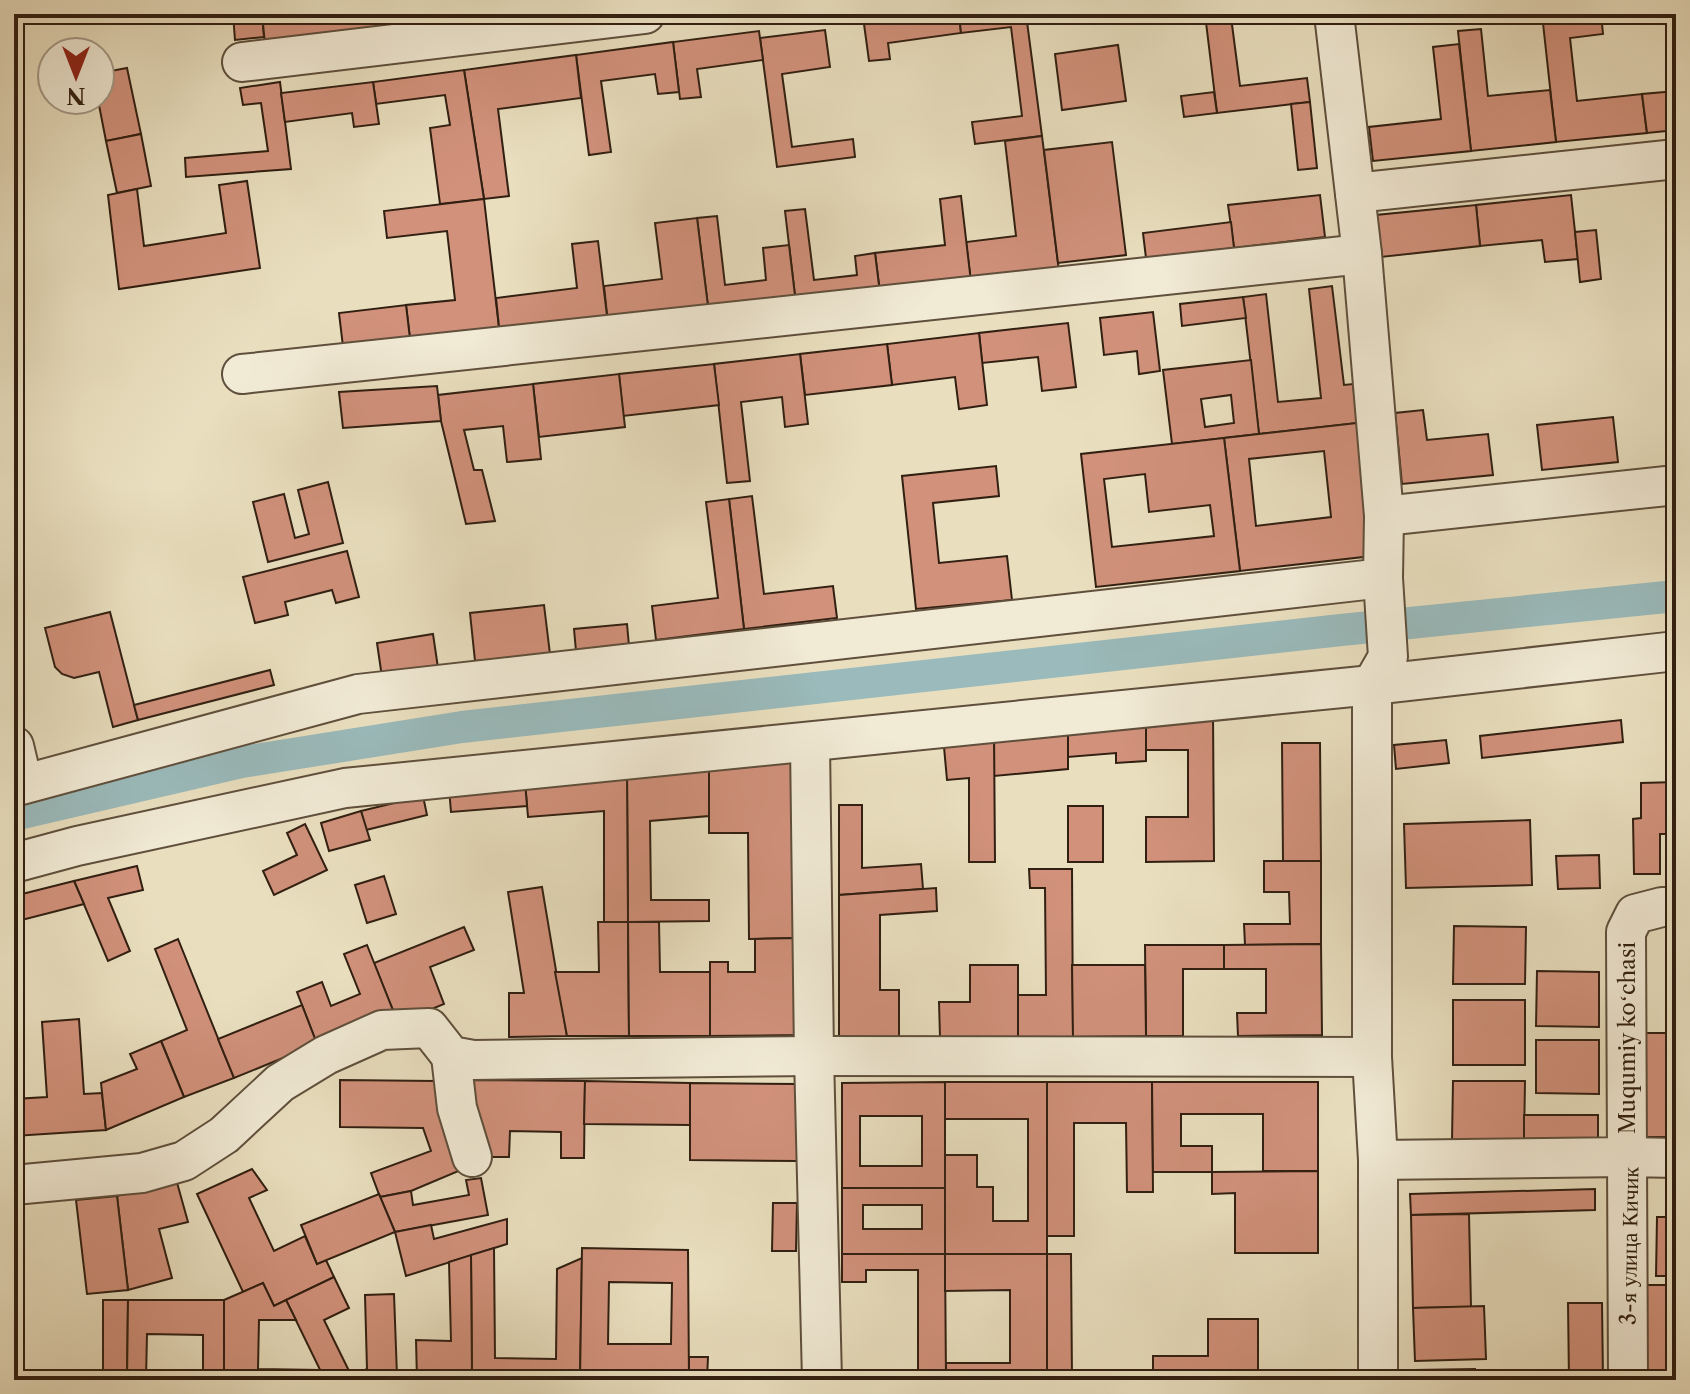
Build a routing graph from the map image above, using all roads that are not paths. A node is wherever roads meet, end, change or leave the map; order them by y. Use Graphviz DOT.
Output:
graph roads {
  1 [pos="645,14"];
  2 [pos="1334,14"];
  3 [pos="242,62"];
  4 [pos="1676,159"];
  5 [pos="1355,193"];
  6 [pos="1362,254"];
  7 [pos="242,374"];
  8 [pos="1676,485"];
  9 [pos="1384,516"];
  10 [pos="1383,578"];
  11 [pos="1676,651"];
  12 [pos="1380,671"];
  13 [pos="810,743"];
  14 [pos="14,746"];
  15 [pos="19,786"];
  16 [pos="14,863"];
  17 [pos="1676,907"];
  18 [pos="451,1056"];
  19 [pos="814,1056"];
  20 [pos="1372,1057"];
  21 [pos="472,1157"];
  22 [pos="1627,1157"];
  23 [pos="1676,1158"];
  24 [pos="1378,1160"];
  25 [pos="14,1185"];
  26 [pos="822,1380"];
  27 [pos="1378,1380"];
  28 [pos="1628,1380"];
  1 -- 3 [label="street"];
  2 -- 5 [label="street"];
  4 -- 5 [label="street"];
  5 -- 6 [label="street"];
  6 -- 7 [label="street"];
  6 -- 9 [label="street"];
  8 -- 9 [label="street"];
  9 -- 10 [label="street"];
  10 -- 12 [label="street"];
  10 -- 15 [label="street"];
  11 -- 12 [label="street"];
  12 -- 13 [label="street"];
  12 -- 20 [label="street"];
  13 -- 16 [label="street"];
  13 -- 19 [label="street"];
  14 -- 15 [label="street"];
  17 -- 22 [label="street, Muqumiy koʻchasi"];
  18 -- 19 [label="street"];
  18 -- 21 [label="street"];
  18 -- 25 [label="street"];
  19 -- 20 [label="street"];
  19 -- 26 [label="street"];
  20 -- 24 [label="street"];
  22 -- 23 [label="street, 3-я улица Кичик"];
  22 -- 24 [label="street"];
  22 -- 28 [label="street, 3-я улица Кичик"];
  24 -- 27 [label="street"];
}
